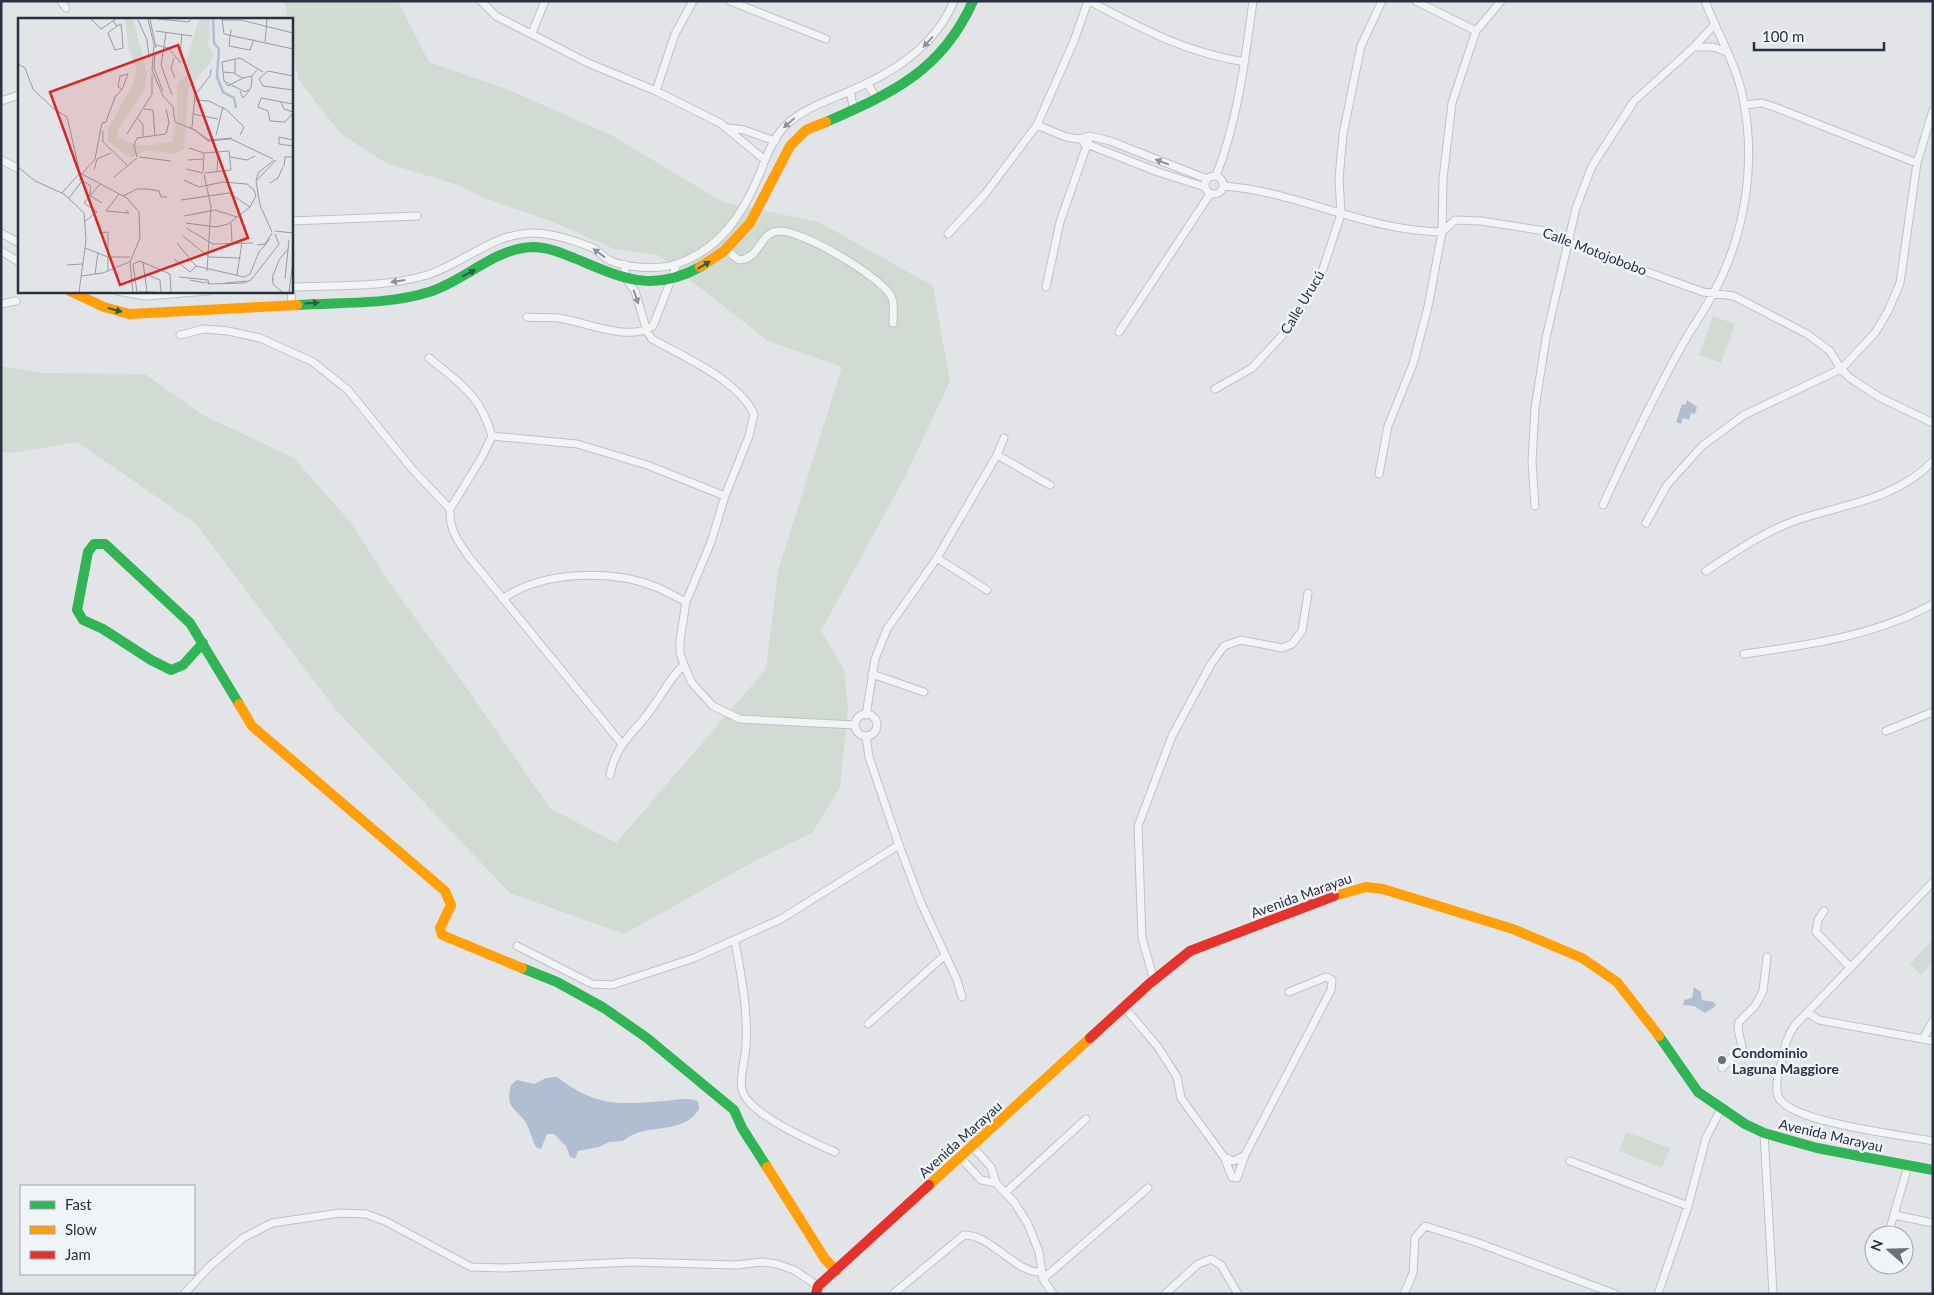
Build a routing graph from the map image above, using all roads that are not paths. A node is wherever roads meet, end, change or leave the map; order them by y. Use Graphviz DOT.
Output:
graph roads {
  1 [pos="61,1"];
  2 [pos="481,1"];
  3 [pos="545,1"];
  4 [pos="693,1"];
  5 [pos="730,1"];
  6 [pos="954,1"];
  7 [pos="973,1"];
  8 [pos="1089,1"];
  9 [pos="1253,1"];
  10 [pos="1382,1"];
  11 [pos="1416,1"];
  12 [pos="1501,1"];
  13 [pos="1705,1"];
  14 [pos="66,8"];
  15 [pos="1714,25"];
  16 [pos="1476,31"];
  17 [pos="532,33"];
  18 [pos="826,39"];
  19 [pos="1694,47"];
  20 [pos="1727,52"];
  21 [pos="1244,62"];
  22 [pos="867,83"];
  23 [pos="656,91"];
  24 [pos="850,91"];
  25 [pos="18,95"];
  26 [pos="876,98"];
  27 [pos="1,101"];
  28 [pos="1745,105"];
  29 [pos="854,110"];
  30 [pos="1933,110"];
  31 [pos="1037,125"];
  32 [pos="728,128"];
  33 [pos="1090,136"];
  34 [pos="1078,139"];
  35 [pos="775,141"];
  36 [pos="1087,145"];
  37 [pos="1,160"];
  38 [pos="765,160"];
  39 [pos="1917,163"];
  40 [pos="18,168"];
  41 [pos="1216,176"];
  42 [pos="1207,179"];
  43 [pos="1224,186"];
  44 [pos="1205,187"];
  45 [pos="1210,194"];
  46 [pos="1341,214"];
  47 [pos="417,216"];
  48 [pos="292,221"];
  49 [pos="1442,232"];
  50 [pos="1,233"];
  51 [pos="948,234"];
  52 [pos="1570,240"];
  53 [pos="18,242"];
  54 [pos="726,250"];
  55 [pos="1,251"];
  56 [pos="18,261"];
  57 [pos="624,264"];
  58 [pos="677,264"];
  59 [pos="626,279"];
  60 [pos="672,280"];
  61 [pos="292,287"];
  62 [pos="1046,287"];
  63 [pos="72,292"];
  64 [pos="123,292"];
  65 [pos="196,292"];
  66 [pos="291,292"];
  67 [pos="1714,294"];
  68 [pos="16,301"];
  69 [pos="1,304"];
  70 [pos="292,304"];
  71 [pos="527,317"];
  72 [pos="893,323"];
  73 [pos="647,331"];
  74 [pos="1118,332"];
  75 [pos="180,335"];
  76 [pos="430,358"];
  77 [pos="1841,369"];
  78 [pos="1214,389"];
  79 [pos="1933,423"];
  80 [pos="492,436"];
  81 [pos="1004,438"];
  82 [pos="997,455"];
  83 [pos="1933,461"];
  84 [pos="1379,474"];
  85 [pos="1050,485"];
  86 [pos="725,496"];
  87 [pos="1603,505"];
  88 [pos="1535,506"];
  89 [pos="450,509"];
  90 [pos="1646,523"];
  91 [pos="937,558"];
  92 [pos="1706,570"];
  93 [pos="987,590"];
  94 [pos="1308,593"];
  95 [pos="504,598"];
  96 [pos="686,602"];
  97 [pos="1933,604"];
  98 [pos="203,643"];
  99 [pos="1744,654"];
  100 [pos="684,665"];
  101 [pos="872,674"];
  102 [pos="924,692"];
  103 [pos="1933,712"];
  104 [pos="866,715"];
  105 [pos="855,726"];
  106 [pos="1886,731"];
  107 [pos="866,736"];
  108 [pos="622,744"];
  109 [pos="610,776"];
  110 [pos="899,845"];
  111 [pos="1933,882"];
  112 [pos="1824,911"];
  113 [pos="735,941"];
  114 [pos="517,946"];
  115 [pos="945,955"];
  116 [pos="1767,957"];
  117 [pos="1851,968"];
  118 [pos="1154,980"];
  119 [pos="1289,992"];
  120 [pos="962,998"];
  121 [pos="1124,1007"];
  122 [pos="1808,1013"];
  123 [pos="1933,1021"];
  124 [pos="868,1024"];
  125 [pos="1923,1039"];
  126 [pos="1933,1041"];
  127 [pos="1722,1068"];
  128 [pos="1721,1109"];
  129 [pos="1086,1118"];
  130 [pos="1764,1133"];
  131 [pos="1933,1141"];
  132 [pos="972,1146"];
  133 [pos="835,1152"];
  134 [pos="1246,1154"];
  135 [pos="960,1157"];
  136 [pos="1224,1158"];
  137 [pos="1570,1161"];
  138 [pos="1908,1166"];
  139 [pos="1933,1170"];
  140 [pos="996,1183"];
  141 [pos="1148,1188"];
  142 [pos="1006,1192"];
  143 [pos="1688,1206"];
  144 [pos="1894,1215"];
  145 [pos="1933,1223"];
  146 [pos="1891,1225"];
  147 [pos="836,1271"];
  148 [pos="1042,1275"];
  149 [pos="817,1290"];
  150 [pos="894,1293"];
  151 [pos="184,1294"];
  152 [pos="1053,1294"];
  153 [pos="1165,1294"];
  154 [pos="1238,1294"];
  155 [pos="1404,1294"];
  156 [pos="1615,1294"];
  157 [pos="1658,1294"];
  158 [pos="1773,1294"];
  1 -- 14 [label="street"];
  2 -- 17 [label="street"];
  3 -- 17 [label="street"];
  4 -- 23 [label="street"];
  5 -- 18 [label="street"];
  6 -- 22 [label="street, one-way"];
  7 -- 26 [label="street"];
  8 -- 21 [label="street"];
  8 -- 31 [label="street"];
  9 -- 21 [label="street"];
  10 -- 46 [label="street"];
  11 -- 16 [label="street"];
  12 -- 16 [label="street"];
  13 -- 15 [label="street"];
  15 -- 19 [label="street"];
  15 -- 20 [label="street"];
  16 -- 49 [label="street"];
  17 -- 23 [label="street"];
  19 -- 20 [label="street"];
  19 -- 52 [label="street"];
  20 -- 28 [label="street"];
  21 -- 41 [label="street"];
  22 -- 24 [label="street"];
  22 -- 26 [label="street"];
  23 -- 32 [label="street"];
  24 -- 29 [label="street"];
  24 -- 35 [label="street, one-way"];
  25 -- 27 [label="street"];
  26 -- 29 [label="street"];
  28 -- 39 [label="street"];
  28 -- 67 [label="street"];
  29 -- 54 [label="street"];
  30 -- 39 [label="street"];
  31 -- 34 [label="street"];
  31 -- 51 [label="street"];
  32 -- 35 [label="street"];
  32 -- 38 [label="street"];
  33 -- 34 [label="street"];
  33 -- 36 [label="street"];
  42 -- 33 [label="street, one-way"];
  34 -- 36 [label="street"];
  35 -- 38 [label="street"];
  36 -- 44 [label="street"];
  36 -- 62 [label="street"];
  37 -- 40 [label="street"];
  38 -- 58 [label="street"];
  39 -- 77 [label="street"];
  41 -- 42 [label="street"];
  41 -- 43 [label="street"];
  42 -- 44 [label="street"];
  43 -- 45 [label="street"];
  43 -- 46 [label="street"];
  44 -- 45 [label="street"];
  45 -- 74 [label="street"];
  46 -- 49 [label="street"];
  46 -- 78 [label="street, Calle Urucú"];
  47 -- 48 [label="street"];
  49 -- 52 [label="street, Calle Motojobobo"];
  49 -- 84 [label="street"];
  50 -- 53 [label="street"];
  52 -- 67 [label="street, Calle Motojobobo"];
  52 -- 88 [label="street"];
  60 -- 54 [label="street, one-way"];
  54 -- 72 [label="street"];
  55 -- 56 [label="street"];
  57 -- 58 [label="street"];
  57 -- 59 [label="street"];
  57 -- 61 [label="street, one-way"];
  58 -- 60 [label="street"];
  59 -- 60 [label="street"];
  70 -- 59 [label="street, one-way"];
  59 -- 73 [label="street, one-way"];
  60 -- 73 [label="street"];
  63 -- 70 [label="street, one-way"];
  64 -- 65 [label="street"];
  66 -- 70 [label="street"];
  67 -- 77 [label="street, Calle Motojobobo"];
  67 -- 87 [label="street"];
  68 -- 69 [label="street"];
  71 -- 73 [label="street"];
  73 -- 86 [label="street"];
  75 -- 89 [label="street"];
  76 -- 80 [label="street"];
  77 -- 79 [label="street, Calle Motojobobo"];
  77 -- 90 [label="street"];
  80 -- 86 [label="street"];
  80 -- 89 [label="street"];
  81 -- 82 [label="street"];
  82 -- 85 [label="street"];
  82 -- 91 [label="street"];
  83 -- 92 [label="street"];
  86 -- 96 [label="street"];
  89 -- 95 [label="street"];
  91 -- 93 [label="street"];
  91 -- 101 [label="street"];
  94 -- 118 [label="street"];
  95 -- 96 [label="street"];
  95 -- 108 [label="street"];
  96 -- 100 [label="street"];
  97 -- 99 [label="street"];
  98 -- 98 [label="street"];
  98 -- 147 [label="street"];
  100 -- 105 [label="street"];
  100 -- 108 [label="street"];
  101 -- 102 [label="street"];
  101 -- 104 [label="street"];
  103 -- 106 [label="street"];
  104 -- 105 [label="street"];
  104 -- 107 [label="street"];
  105 -- 107 [label="street"];
  107 -- 110 [label="street"];
  108 -- 109 [label="street"];
  110 -- 113 [label="street"];
  110 -- 115 [label="street"];
  111 -- 117 [label="street"];
  112 -- 117 [label="street"];
  113 -- 114 [label="street"];
  113 -- 133 [label="street"];
  115 -- 120 [label="street"];
  115 -- 124 [label="street"];
  116 -- 127 [label="street"];
  117 -- 122 [label="street"];
  118 -- 121 [label="street, Avenida Marayau"];
  118 -- 128 [label="street, Avenida Marayau"];
  119 -- 134 [label="street"];
  121 -- 132 [label="street, Avenida Marayau"];
  121 -- 136 [label="street"];
  122 -- 125 [label="street"];
  122 -- 131 [label="street"];
  123 -- 125 [label="street"];
  125 -- 126 [label="street"];
  128 -- 130 [label="street, Avenida Marayau"];
  128 -- 143 [label="street"];
  129 -- 142 [label="street"];
  130 -- 138 [label="street, Avenida Marayau"];
  130 -- 158 [label="street"];
  132 -- 135 [label="street, Avenida Marayau"];
  132 -- 140 [label="street"];
  134 -- 136 [label="street"];
  134 -- 136 [label="street"];
  135 -- 140 [label="street"];
  135 -- 147 [label="street, Avenida Marayau"];
  137 -- 143 [label="street"];
  138 -- 139 [label="street, Avenida Marayau"];
  138 -- 144 [label="street"];
  140 -- 142 [label="street"];
  141 -- 148 [label="street"];
  142 -- 148 [label="street"];
  143 -- 157 [label="street"];
  144 -- 145 [label="street"];
  144 -- 146 [label="street"];
  147 -- 149 [label="street, Avenida Marayau"];
  148 -- 150 [label="street"];
  148 -- 152 [label="street"];
  149 -- 151 [label="street"];
  153 -- 154 [label="street"];
  155 -- 156 [label="street"];
}
